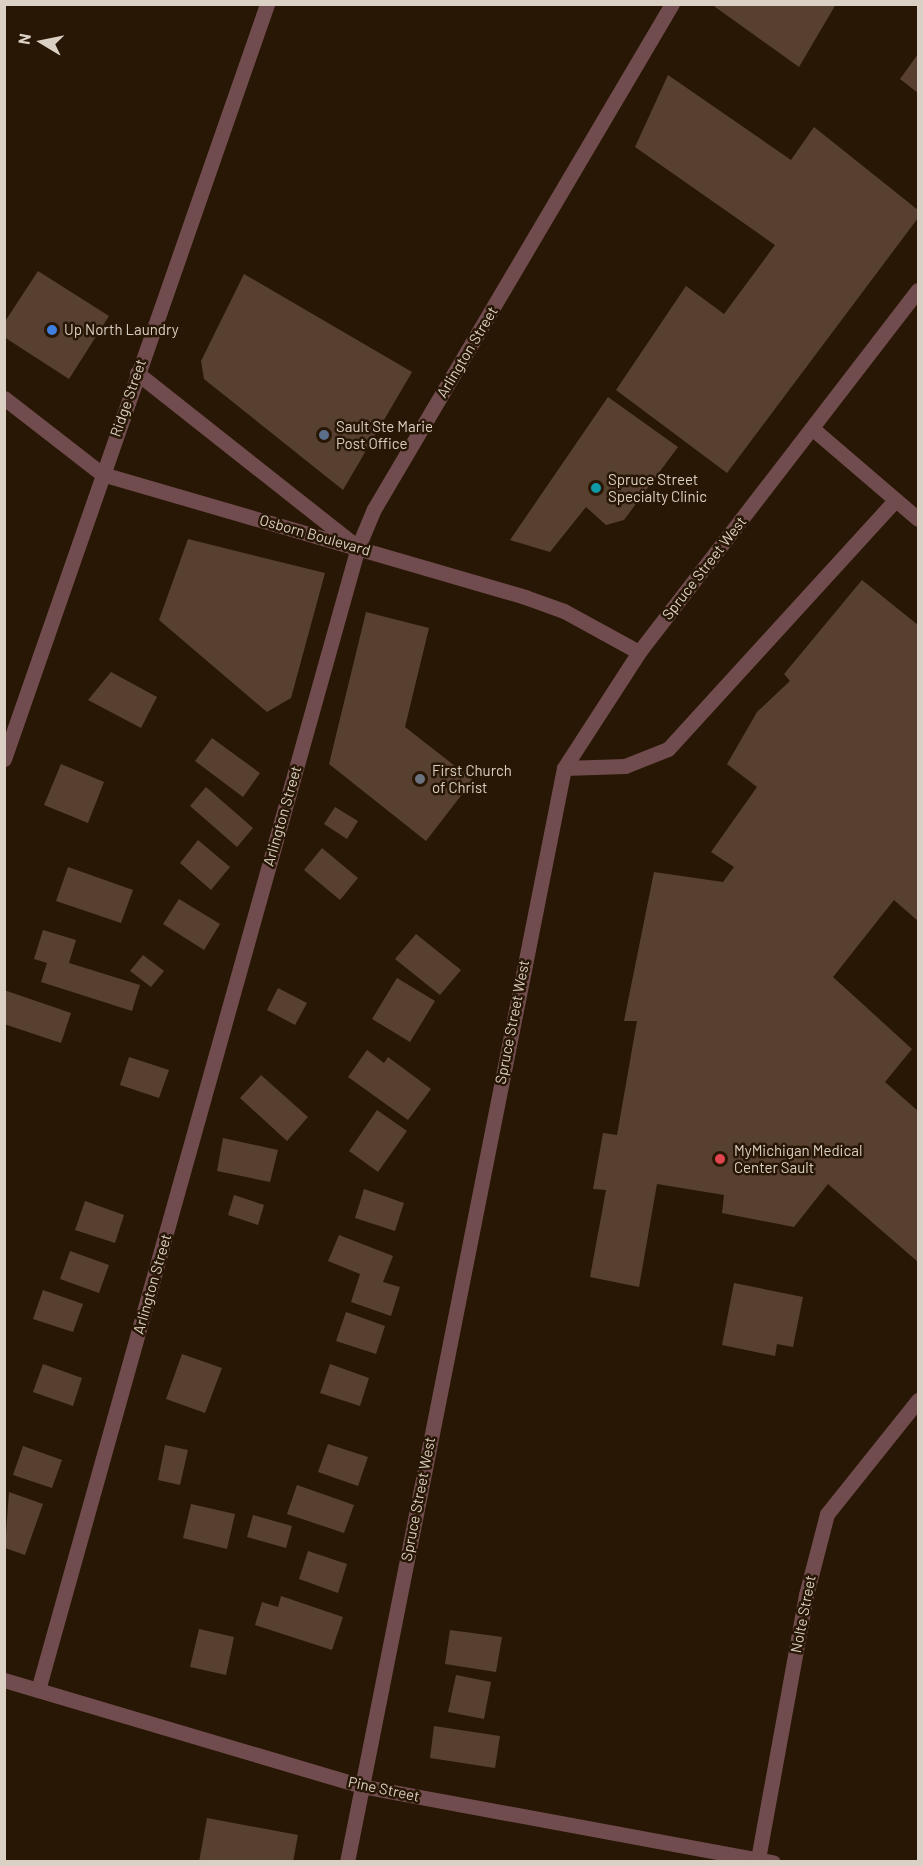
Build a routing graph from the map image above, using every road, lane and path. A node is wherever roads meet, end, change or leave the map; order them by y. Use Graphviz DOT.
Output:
graph roads {
  1 [pos="267,4"];
  2 [pos="672,4"];
  3 [pos="918,290"];
  4 [pos="137,373"];
  5 [pos="4,398"];
  6 [pos="813,429"];
  7 [pos="102,474"];
  8 [pos="895,500"];
  9 [pos="918,519"];
  10 [pos="358,547"];
  11 [pos="639,652"];
  12 [pos="4,759"];
  13 [pos="564,768"];
  14 [pos="918,1400"];
  15 [pos="4,1680"];
  16 [pos="38,1690"];
  17 [pos="361,1786"];
  18 [pos="766,1860"];
  19 [pos="347,1862"];
  1 -- 4 [label="street, Ridge Street"];
  2 -- 10 [label="street, Arlington Street"];
  3 -- 6 [label="street, Spruce Street West"];
  4 -- 7 [label="street, Ridge Street"];
  4 -- 10 [label="street"];
  5 -- 7 [label="street, Osborn Boulevard"];
  6 -- 8 [label="street"];
  6 -- 11 [label="street, Spruce Street West"];
  7 -- 10 [label="street, Osborn Boulevard"];
  7 -- 12 [label="street, Ridge Street"];
  8 -- 9 [label="street"];
  8 -- 13 [label="street"];
  10 -- 11 [label="street, Osborn Boulevard"];
  10 -- 16 [label="street, Arlington Street"];
  11 -- 13 [label="street, Spruce Street West"];
  13 -- 17 [label="street, Spruce Street West"];
  14 -- 18 [label="street, Nolte Street"];
  15 -- 16 [label="street, Pine Street"];
  16 -- 17 [label="street, Pine Street"];
  17 -- 18 [label="street, Pine Street"];
  17 -- 19 [label="street, Spruce Street West"];
}
